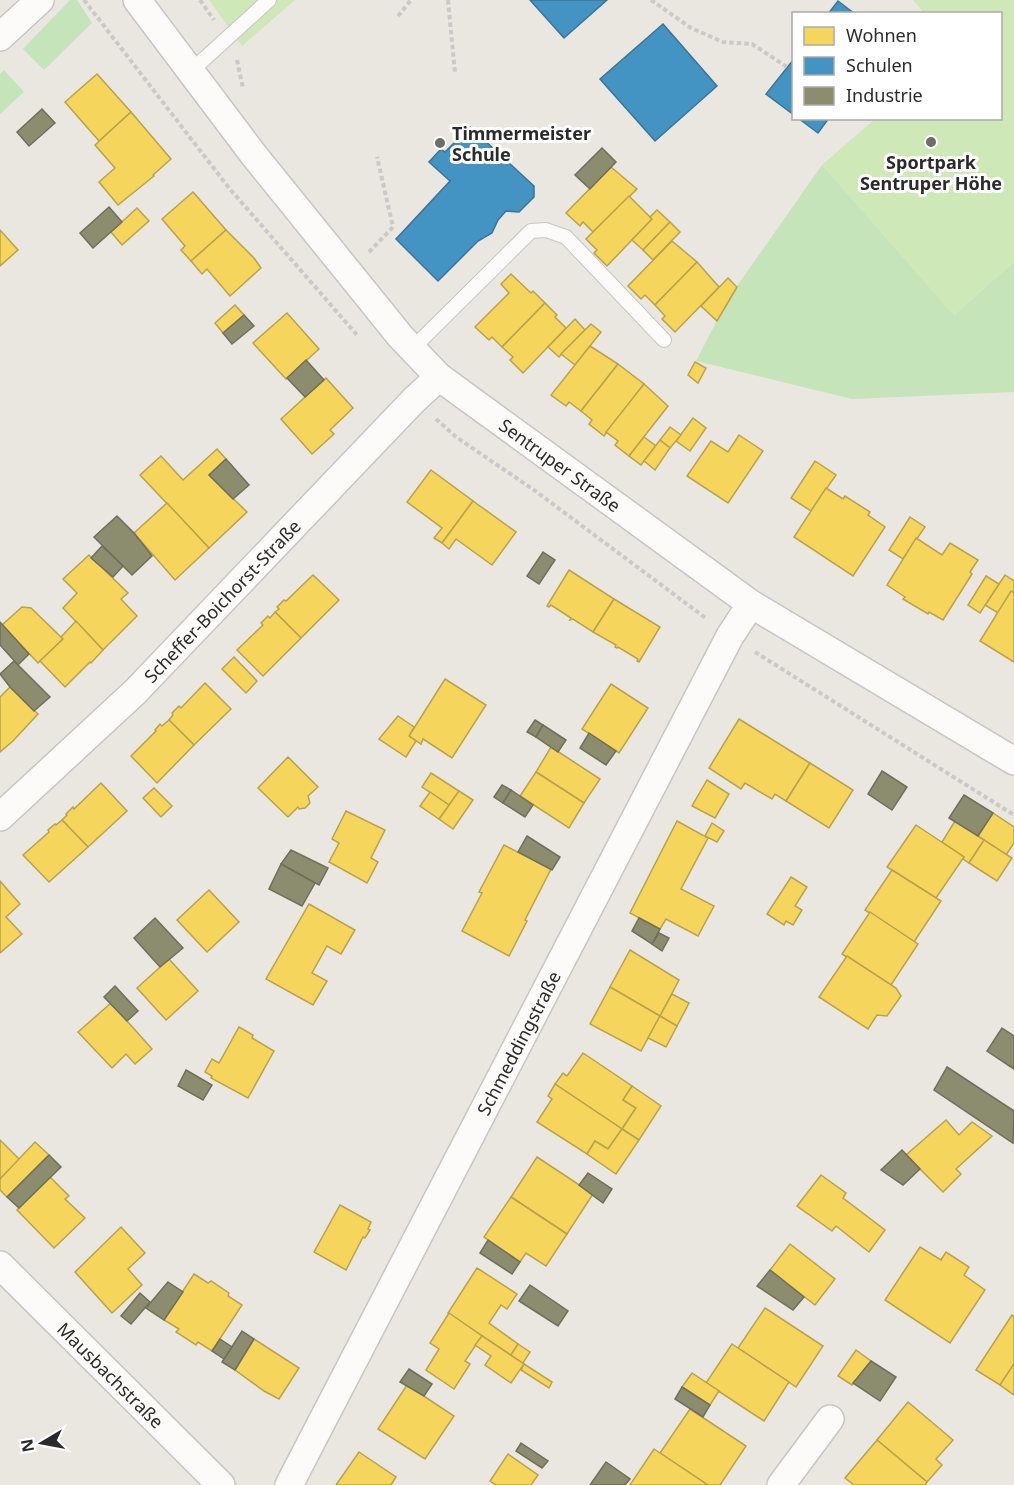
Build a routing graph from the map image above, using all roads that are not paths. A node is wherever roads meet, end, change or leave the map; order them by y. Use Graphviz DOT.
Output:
graph roads {
  1 [pos="40,0"];
  2 [pos="137,0"];
  3 [pos="268,0"];
  4 [pos="0,37"];
  5 [pos="190,72"];
  6 [pos="663,340"];
  7 [pos="412,349"];
  8 [pos="439,377"];
  9 [pos="751,604"];
  10 [pos="1014,761"];
  11 [pos="0,817"];
  12 [pos="5,1279"];
  13 [pos="830,1419"];
  14 [pos="220,1485"];
  15 [pos="289,1485"];
  16 [pos="781,1485"];
  1 -- 4 [label="street"];
  2 -- 5 [label="street, Sentruper Straße"];
  3 -- 5 [label="lane"];
  5 -- 7 [label="street, Sentruper Straße"];
  6 -- 7 [label="lane"];
  7 -- 8 [label="street, Sentruper Straße"];
  8 -- 9 [label="street, Sentruper Straße"];
  8 -- 11 [label="street, Scheffer-Boichorst-Straße"];
  9 -- 10 [label="street, Sentruper Straße"];
  9 -- 15 [label="street, Schmeddingstraße"];
  12 -- 14 [label="street, Mausbachstraße"];
  13 -- 16 [label="street"];
}
